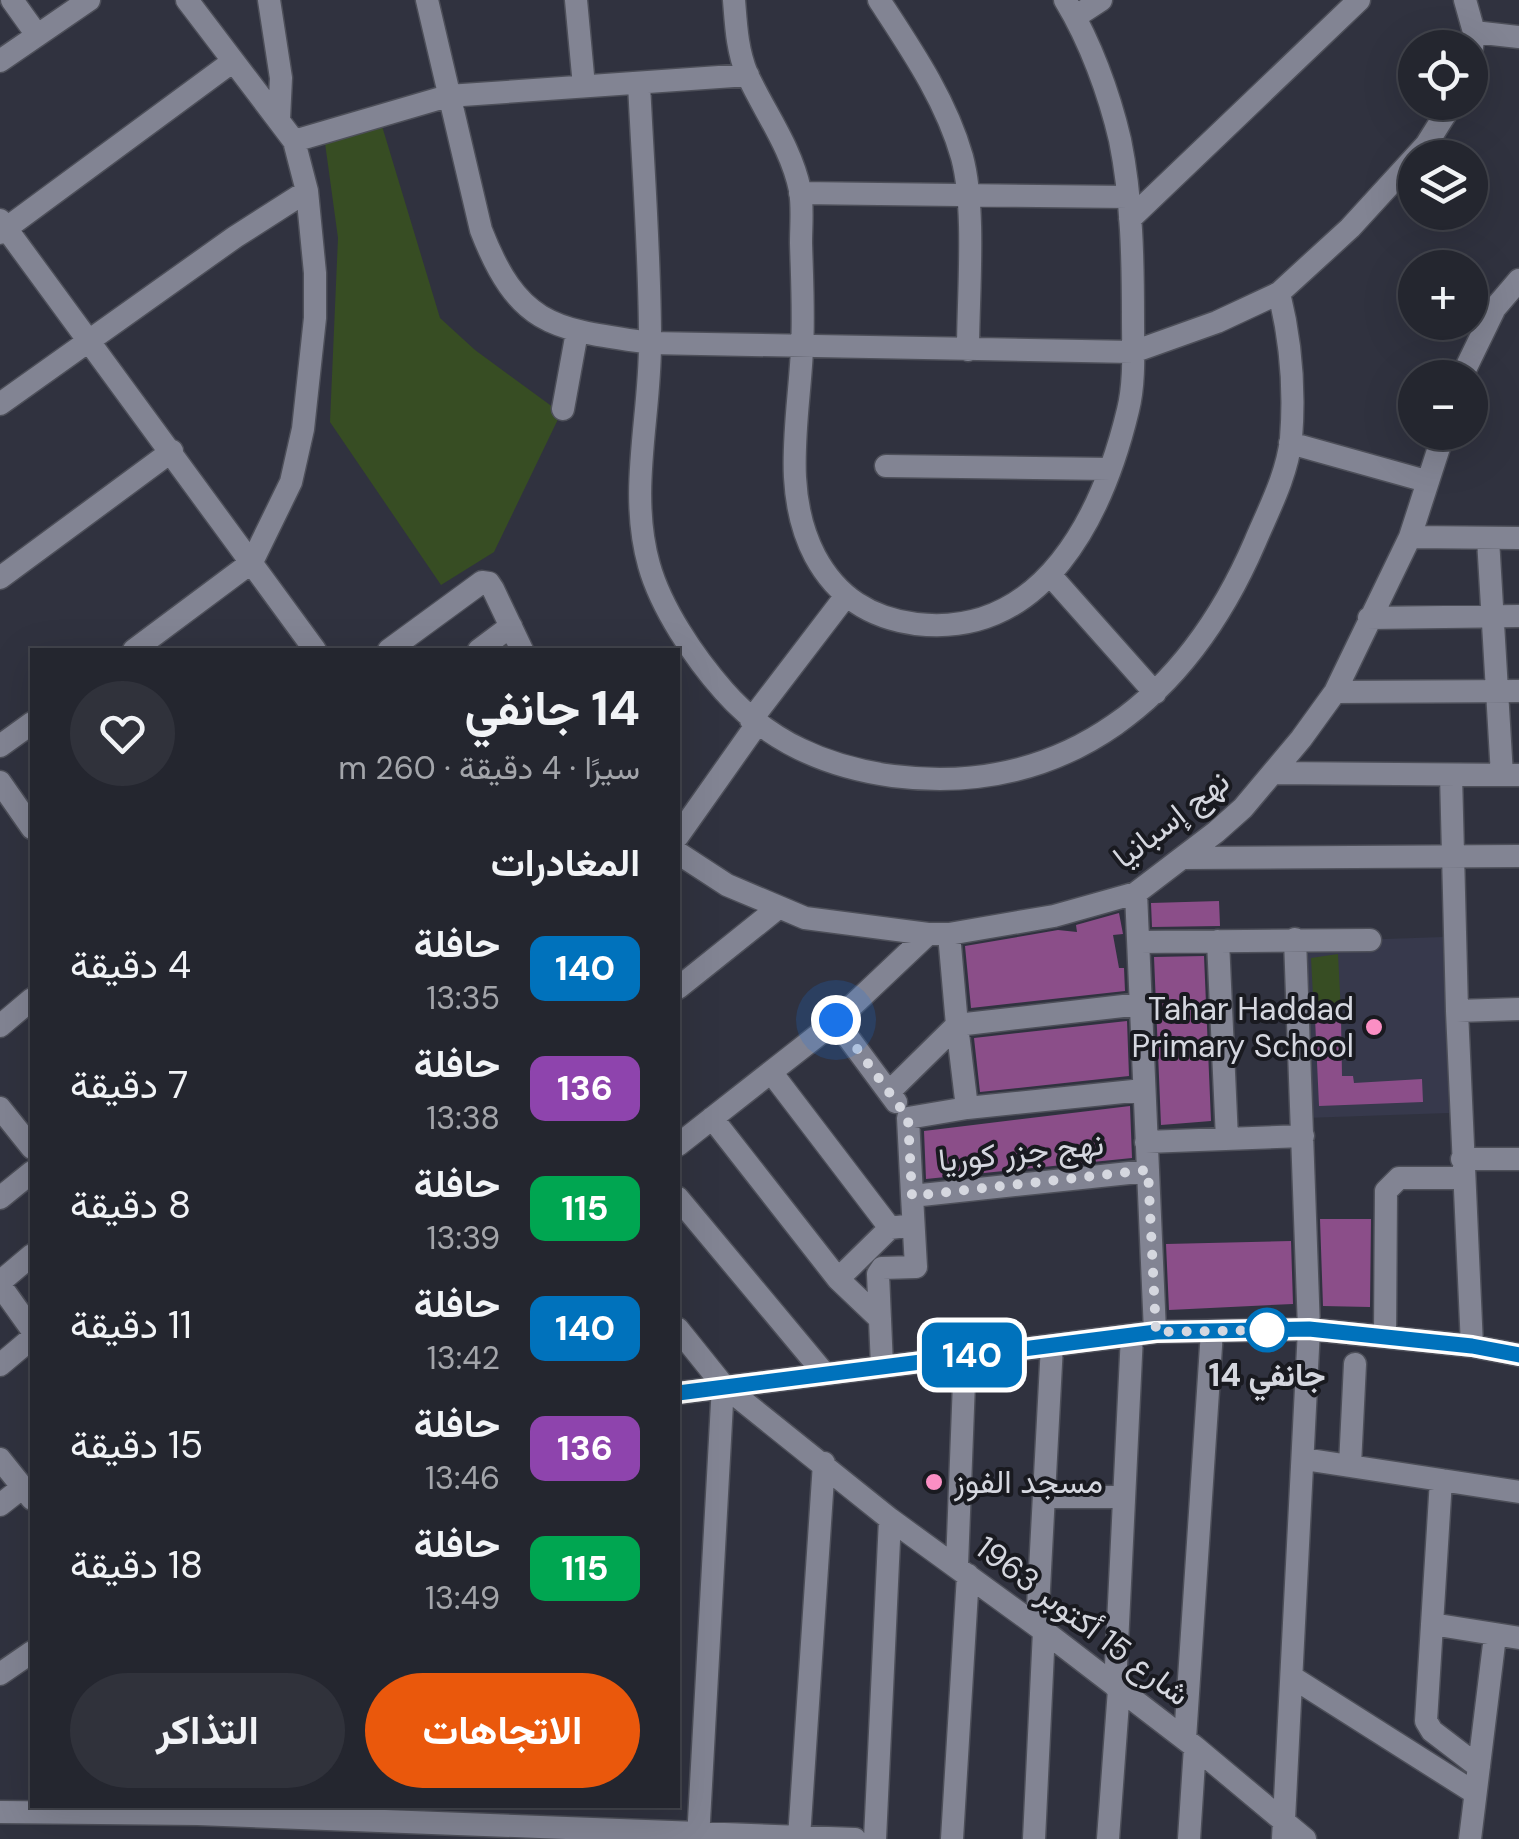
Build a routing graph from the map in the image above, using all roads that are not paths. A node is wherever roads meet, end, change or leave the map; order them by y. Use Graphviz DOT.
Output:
graph roads {
  1 [pos="12,0"];
  2 [pos="89,0"];
  3 [pos="187,0"];
  4 [pos="270,0"];
  5 [pos="427,0"];
  6 [pos="576,0"];
  7 [pos="734,0"];
  8 [pos="879,0"];
  9 [pos="1101,0"];
  10 [pos="1359,0"];
  11 [pos="1466,0"];
  12 [pos="1070,9"];
  13 [pos="1474,30"];
  14 [pos="1488,34"];
  15 [pos="36,35"];
  16 [pos="1519,37"];
  17 [pos="0,61"];
  18 [pos="232,62"];
  19 [pos="748,74"];
  20 [pos="639,83"];
  21 [pos="584,86"];
  22 [pos="448,96"];
  23 [pos="279,120"];
  24 [pos="1442,120"];
  25 [pos="294,142"];
  26 [pos="307,191"];
  27 [pos="800,192"];
  28 [pos="968,195"];
  29 [pos="1129,208"];
  30 [pos="2,227"];
  31 [pos="1519,280"];
  32 [pos="1280,292"];
  33 [pos="1519,307"];
  34 [pos="1495,308"];
  35 [pos="577,332"];
  36 [pos="89,340"];
  37 [pos="650,343"];
  38 [pos="802,348"];
  39 [pos="968,350"];
  40 [pos="1133,352"];
  41 [pos="1470,360"];
  42 [pos="0,404"];
  43 [pos="563,409"];
  44 [pos="1290,442"];
  45 [pos="1437,450"];
  46 [pos="172,452"];
  47 [pos="886,466"];
  48 [pos="1109,470"];
  49 [pos="1426,481"];
  50 [pos="1410,537"];
  51 [pos="1519,538"];
  52 [pos="1488,539"];
  53 [pos="252,562"];
  54 [pos="1051,576"];
  55 [pos="0,578"];
  56 [pos="845,598"];
  57 [pos="1493,616"];
  58 [pos="1519,616"];
  59 [pos="1370,618"];
  60 [pos="511,626"];
  61 [pos="137,648"];
  62 [pos="314,648"];
  63 [pos="392,648"];
  64 [pos="481,648"];
  65 [pos="521,648"];
  66 [pos="1509,691"];
  67 [pos="1155,692"];
  68 [pos="1334,692"];
  69 [pos="754,722"];
  70 [pos="30,724"];
  71 [pos="0,746"];
  72 [pos="1274,773"];
  73 [pos="1510,775"];
  74 [pos="1451,776"];
  75 [pos="0,782"];
  76 [pos="30,825"];
  77 [pos="680,833"];
  78 [pos="680,854"];
  79 [pos="1453,856"];
  80 [pos="1519,856"];
  81 [pos="1182,858"];
  82 [pos="1136,892"];
  83 [pos="778,908"];
  84 [pos="938,934"];
  85 [pos="1295,939"];
  86 [pos="1370,940"];
  87 [pos="1218,941"];
  88 [pos="1139,942"];
  89 [pos="680,986"];
  90 [pos="30,1000"];
  91 [pos="1141,1004"];
  92 [pos="1519,1008"];
  93 [pos="1456,1011"];
  94 [pos="836,1020"];
  95 [pos="2,1021"];
  96 [pos="957,1026"];
  97 [pos="771,1072"];
  98 [pos="1143,1090"];
  99 [pos="889,1092"];
  100 [pos="0,1108"];
  101 [pos="967,1108"];
  102 [pos="712,1118"];
  103 [pos="908,1118"];
  104 [pos="682,1133"];
  105 [pos="1303,1136"];
  106 [pos="1227,1139"];
  107 [pos="1146,1142"];
  108 [pos="30,1146"];
  109 [pos="1519,1158"];
  110 [pos="1463,1168"];
  111 [pos="1148,1170"];
  112 [pos="30,1174"];
  113 [pos="912,1196"];
  114 [pos="0,1198"];
  115 [pos="680,1200"];
  116 [pos="914,1224"];
  117 [pos="890,1228"];
  118 [pos="30,1257"];
  119 [pos="838,1279"];
  120 [pos="0,1283"];
  121 [pos="880,1319"];
  122 [pos="30,1327"];
  123 [pos="1309,1329"];
  124 [pos="1212,1331"];
  125 [pos="1144,1333"];
  126 [pos="680,1334"];
  127 [pos="1385,1335"];
  128 [pos="30,1340"];
  129 [pos="1052,1345"];
  130 [pos="1472,1346"];
  131 [pos="1519,1355"];
  132 [pos="965,1356"];
  133 [pos="1356,1364"];
  134 [pos="0,1365"];
  135 [pos="882,1366"];
  136 [pos="824,1373"];
  137 [pos="723,1385"];
  138 [pos="680,1393"];
  139 [pos="0,1459"];
  140 [pos="1304,1459"];
  141 [pos="824,1463"];
  142 [pos="1350,1466"];
  143 [pos="1441,1480"];
  144 [pos="1519,1492"];
  145 [pos="28,1493"];
  146 [pos="1046,1496"];
  147 [pos="1124,1497"];
  148 [pos="0,1505"];
  149 [pos="890,1519"];
  150 [pos="962,1570"];
  151 [pos="1432,1624"];
  152 [pos="1041,1628"];
  153 [pos="1507,1637"];
  154 [pos="30,1653"];
  155 [pos="1,1672"];
  156 [pos="1292,1677"];
  157 [pos="1117,1687"];
  158 [pos="1190,1743"];
  159 [pos="1479,1766"];
  160 [pos="1476,1794"];
  161 [pos="35,1808"];
  162 [pos="111,1809"];
  163 [pos="198,1810"];
  164 [pos="286,1811"];
  165 [pos="0,1812"];
  166 [pos="364,1813"];
  167 [pos="533,1815"];
  168 [pos="612,1817"];
  169 [pos="447,1822"];
  170 [pos="1284,1830"];
  171 [pos="698,1837"];
  172 [pos="799,1838"];
  173 [pos="197,1839"];
  174 [pos="855,1839"];
  175 [pos="875,1839"];
  176 [pos="952,1839"];
  177 [pos="1034,1839"];
  178 [pos="1108,1839"];
  179 [pos="1189,1839"];
  180 [pos="1305,1839"];
  181 [pos="1470,1839"];
  1 -- 15 [label="street"];
  2 -- 15 [label="street"];
  3 -- 18 [label="street"];
  4 -- 23 [label="street"];
  5 -- 22 [label="street"];
  6 -- 21 [label="street"];
  7 -- 19 [label="street"];
  8 -- 28 [label="street"];
  9 -- 12 [label="street"];
  10 -- 29 [label="street"];
  11 -- 13 [label="street"];
  12 -- 29 [label="street"];
  14 -- 16 [label="street"];
  15 -- 17 [label="street"];
  18 -- 23 [label="street"];
  18 -- 30 [label="street"];
  19 -- 20 [label="street"];
  19 -- 27 [label="street"];
  20 -- 21 [label="street"];
  20 -- 37 [label="street"];
  21 -- 22 [label="street"];
  22 -- 25 [label="street"];
  22 -- 35 [label="street"];
  23 -- 25 [label="street"];
  24 -- 32 [label="street"];
  25 -- 26 [label="street"];
  26 -- 36 [label="street"];
  26 -- 53 [label="street"];
  27 -- 28 [label="street"];
  27 -- 38 [label="street"];
  28 -- 29 [label="street"];
  28 -- 39 [label="street"];
  29 -- 40 [label="street"];
  30 -- 36 [label="street"];
  31 -- 34 [label="street"];
  32 -- 40 [label="street"];
  32 -- 44 [label="street"];
  33 -- 34 [label="street"];
  34 -- 41 [label="street"];
  35 -- 37 [label="street"];
  35 -- 43 [label="street"];
  36 -- 42 [label="street"];
  36 -- 46 [label="street"];
  37 -- 38 [label="street"];
  37 -- 69 [label="street"];
  38 -- 39 [label="street"];
  38 -- 56 [label="street"];
  39 -- 40 [label="street"];
  40 -- 48 [label="street"];
  44 -- 49 [label="street"];
  44 -- 67 [label="street"];
  45 -- 49 [label="street, نهج إسبانيا"];
  46 -- 53 [label="street"];
  46 -- 55 [label="street"];
  47 -- 48 [label="street"];
  48 -- 54 [label="street"];
  49 -- 50 [label="street, نهج إسبانيا"];
  50 -- 52 [label="street"];
  50 -- 59 [label="street, نهج إسبانيا"];
  51 -- 52 [label="street"];
  52 -- 57 [label="street"];
  53 -- 61 [label="street"];
  53 -- 62 [label="street"];
  54 -- 56 [label="street"];
  54 -- 67 [label="street"];
  56 -- 69 [label="street"];
  57 -- 58 [label="street"];
  57 -- 59 [label="street"];
  57 -- 66 [label="street"];
  59 -- 68 [label="street, نهج إسبانيا"];
  60 -- 63 [label="street"];
  60 -- 64 [label="street"];
  60 -- 65 [label="street"];
  66 -- 68 [label="street"];
  66 -- 73 [label="street"];
  67 -- 69 [label="street"];
  68 -- 72 [label="street, نهج إسبانيا"];
  69 -- 77 [label="street"];
  70 -- 71 [label="street"];
  72 -- 74 [label="street"];
  72 -- 81 [label="street, نهج إسبانيا"];
  73 -- 74 [label="street"];
  74 -- 79 [label="street"];
  75 -- 76 [label="street"];
  78 -- 83 [label="street, نهج إسبانيا"];
  79 -- 80 [label="street"];
  79 -- 81 [label="street"];
  79 -- 93 [label="street"];
  81 -- 82 [label="street, نهج إسبانيا"];
  82 -- 84 [label="street, نهج إسبانيا"];
  82 -- 88 [label="street"];
  83 -- 84 [label="street, نهج إسبانيا"];
  83 -- 89 [label="street"];
  84 -- 94 [label="street"];
  84 -- 96 [label="street"];
  85 -- 86 [label="street"];
  85 -- 87 [label="street"];
  85 -- 105 [label="street"];
  87 -- 88 [label="street"];
  87 -- 106 [label="street"];
  88 -- 91 [label="street"];
  90 -- 95 [label="street"];
  91 -- 96 [label="street"];
  91 -- 98 [label="street"];
  92 -- 93 [label="street"];
  93 -- 110 [label="street"];
  94 -- 97 [label="street"];
  94 -- 99 [label="street"];
  96 -- 99 [label="street"];
  96 -- 101 [label="street"];
  97 -- 102 [label="street"];
  97 -- 117 [label="street"];
  98 -- 101 [label="street"];
  98 -- 107 [label="street"];
  99 -- 103 [label="street"];
  100 -- 108 [label="street"];
  101 -- 103 [label="street"];
  102 -- 104 [label="street"];
  102 -- 119 [label="street"];
  103 -- 113 [label="street"];
  105 -- 106 [label="street"];
  105 -- 123 [label="street"];
  106 -- 107 [label="street"];
  107 -- 111 [label="street"];
  109 -- 110 [label="street"];
  110 -- 127 [label="street"];
  110 -- 130 [label="street"];
  111 -- 113 [label="street, نهج جزر كوريا"];
  111 -- 125 [label="street"];
  112 -- 114 [label="street"];
  113 -- 116 [label="street, نهج جزر كوريا"];
  115 -- 136 [label="street"];
  116 -- 117 [label="street"];
  116 -- 121 [label="street, نهج جزر كوريا"];
  117 -- 119 [label="street"];
  118 -- 120 [label="street"];
  119 -- 121 [label="street"];
  120 -- 122 [label="street"];
  121 -- 135 [label="street"];
  123 -- 124 [label="street"];
  123 -- 127 [label="street"];
  123 -- 140 [label="street"];
  124 -- 125 [label="street"];
  124 -- 158 [label="street"];
  125 -- 129 [label="street"];
  125 -- 147 [label="street"];
  126 -- 137 [label="street, شارع 15 أكتوبر 1963"];
  127 -- 130 [label="street"];
  128 -- 134 [label="street"];
  129 -- 132 [label="street"];
  129 -- 146 [label="street"];
  130 -- 131 [label="street"];
  132 -- 135 [label="street"];
  132 -- 150 [label="street"];
  133 -- 142 [label="street"];
  135 -- 136 [label="street"];
  136 -- 137 [label="street"];
  137 -- 138 [label="street"];
  137 -- 141 [label="street, شارع 15 أكتوبر 1963"];
  137 -- 171 [label="street"];
  139 -- 145 [label="street"];
  140 -- 142 [label="street"];
  140 -- 156 [label="street"];
  141 -- 149 [label="street, شارع 15 أكتوبر 1963"];
  141 -- 172 [label="street"];
  142 -- 143 [label="street"];
  143 -- 144 [label="street"];
  143 -- 151 [label="street"];
  145 -- 148 [label="street"];
  146 -- 147 [label="street"];
  146 -- 152 [label="street"];
  147 -- 157 [label="street"];
  149 -- 150 [label="street, شارع 15 أكتوبر 1963"];
  149 -- 175 [label="street"];
  150 -- 152 [label="street, شارع 15 أكتوبر 1963"];
  150 -- 176 [label="street"];
  151 -- 153 [label="street"];
  151 -- 159 [label="street"];
  152 -- 157 [label="street, شارع 15 أكتوبر 1963"];
  152 -- 177 [label="street"];
  153 -- 159 [label="street"];
  154 -- 155 [label="street"];
  156 -- 160 [label="street"];
  156 -- 170 [label="street"];
  157 -- 158 [label="street, شارع 15 أكتوبر 1963"];
  157 -- 178 [label="street"];
  158 -- 170 [label="street, شارع 15 أكتوبر 1963"];
  158 -- 179 [label="street"];
  159 -- 160 [label="street"];
  160 -- 181 [label="street"];
  161 -- 162 [label="street"];
  161 -- 165 [label="street"];
  162 -- 163 [label="street"];
  163 -- 164 [label="street"];
  163 -- 173 [label="street"];
  164 -- 166 [label="street"];
  166 -- 169 [label="street"];
  167 -- 168 [label="street"];
  167 -- 169 [label="street"];
  168 -- 171 [label="street"];
  170 -- 180 [label="street, شارع 15 أكتوبر 1963"];
  171 -- 172 [label="street"];
  172 -- 174 [label="street"];
}
